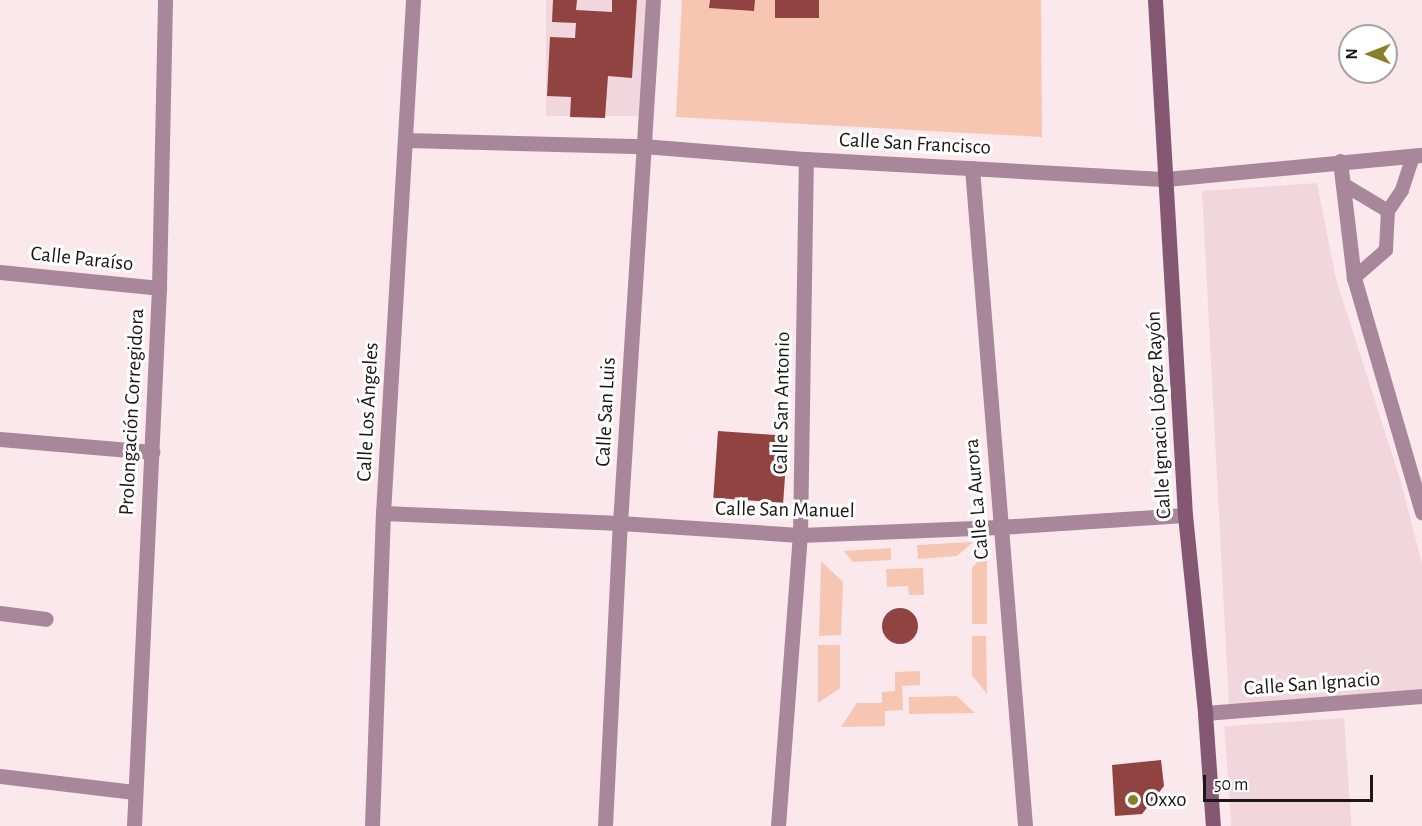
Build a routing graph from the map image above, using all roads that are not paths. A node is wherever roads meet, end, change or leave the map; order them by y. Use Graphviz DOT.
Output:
graph roads {
  1 [pos="165,0"];
  2 [pos="413,0"];
  3 [pos="653,0"];
  4 [pos="1155,0"];
  5 [pos="406,140"];
  6 [pos="643,146"];
  7 [pos="1417,155"];
  8 [pos="806,159"];
  9 [pos="1340,161"];
  10 [pos="972,168"];
  11 [pos="1166,179"];
  12 [pos="1343,184"];
  13 [pos="1388,211"];
  14 [pos="0,272"];
  15 [pos="1354,278"];
  16 [pos="159,288"];
  17 [pos="0,439"];
  18 [pos="152,452"];
  19 [pos="1422,512"];
  20 [pos="383,513"];
  21 [pos="1185,515"];
  22 [pos="620,523"];
  23 [pos="1000,527"];
  24 [pos="800,535"];
  25 [pos="0,613"];
  26 [pos="46,618"];
  27 [pos="1422,696"];
  28 [pos="1205,713"];
  29 [pos="0,776"];
  30 [pos="134,792"];
  31 [pos="134,826"];
  32 [pos="372,826"];
  33 [pos="605,826"];
  34 [pos="778,826"];
  35 [pos="1026,826"];
  36 [pos="1214,826"];
  1 -- 16 [label="street, Prolongación Corregidora"];
  2 -- 5 [label="street, Calle Los Ángeles"];
  3 -- 6 [label="street, Calle San Luis"];
  4 -- 11 [label="main road, Calle Ignacio López Rayón"];
  5 -- 6 [label="street, Calle San Francisco"];
  5 -- 20 [label="street, Calle Los Ángeles"];
  6 -- 8 [label="street, Calle San Francisco"];
  6 -- 22 [label="street, Calle San Luis"];
  7 -- 9 [label="street, Calle San Francisco"];
  7 -- 13 [label="lane"];
  8 -- 10 [label="street, Calle San Francisco"];
  8 -- 24 [label="street, Calle San Antonio"];
  9 -- 11 [label="street, Calle San Francisco"];
  9 -- 12 [label="street"];
  10 -- 11 [label="street, Calle San Francisco"];
  10 -- 23 [label="street, Calle La Aurora"];
  11 -- 21 [label="main road, Calle Ignacio López Rayón"];
  12 -- 13 [label="lane"];
  12 -- 15 [label="street"];
  13 -- 15 [label="lane"];
  14 -- 16 [label="street, Calle Paraíso"];
  15 -- 19 [label="street"];
  16 -- 18 [label="street, Prolongación Corregidora"];
  17 -- 18 [label="street"];
  18 -- 30 [label="street, Prolongación Corregidora"];
  20 -- 22 [label="street, Calle San Manuel"];
  20 -- 32 [label="street, Calle Los Ángeles"];
  21 -- 23 [label="street, Calle San Manuel"];
  21 -- 28 [label="main road, Calle Ignacio López Rayón"];
  22 -- 24 [label="street, Calle San Manuel"];
  22 -- 33 [label="street, Calle San Luis"];
  23 -- 24 [label="street, Calle San Manuel"];
  23 -- 35 [label="street, Calle La Aurora"];
  24 -- 34 [label="street, Calle San Antonio"];
  25 -- 26 [label="street"];
  27 -- 28 [label="street, Calle San Ignacio"];
  28 -- 36 [label="main road, Calle Ignacio López Rayón"];
  29 -- 30 [label="street"];
  30 -- 31 [label="street, Prolongación Corregidora"];
}
